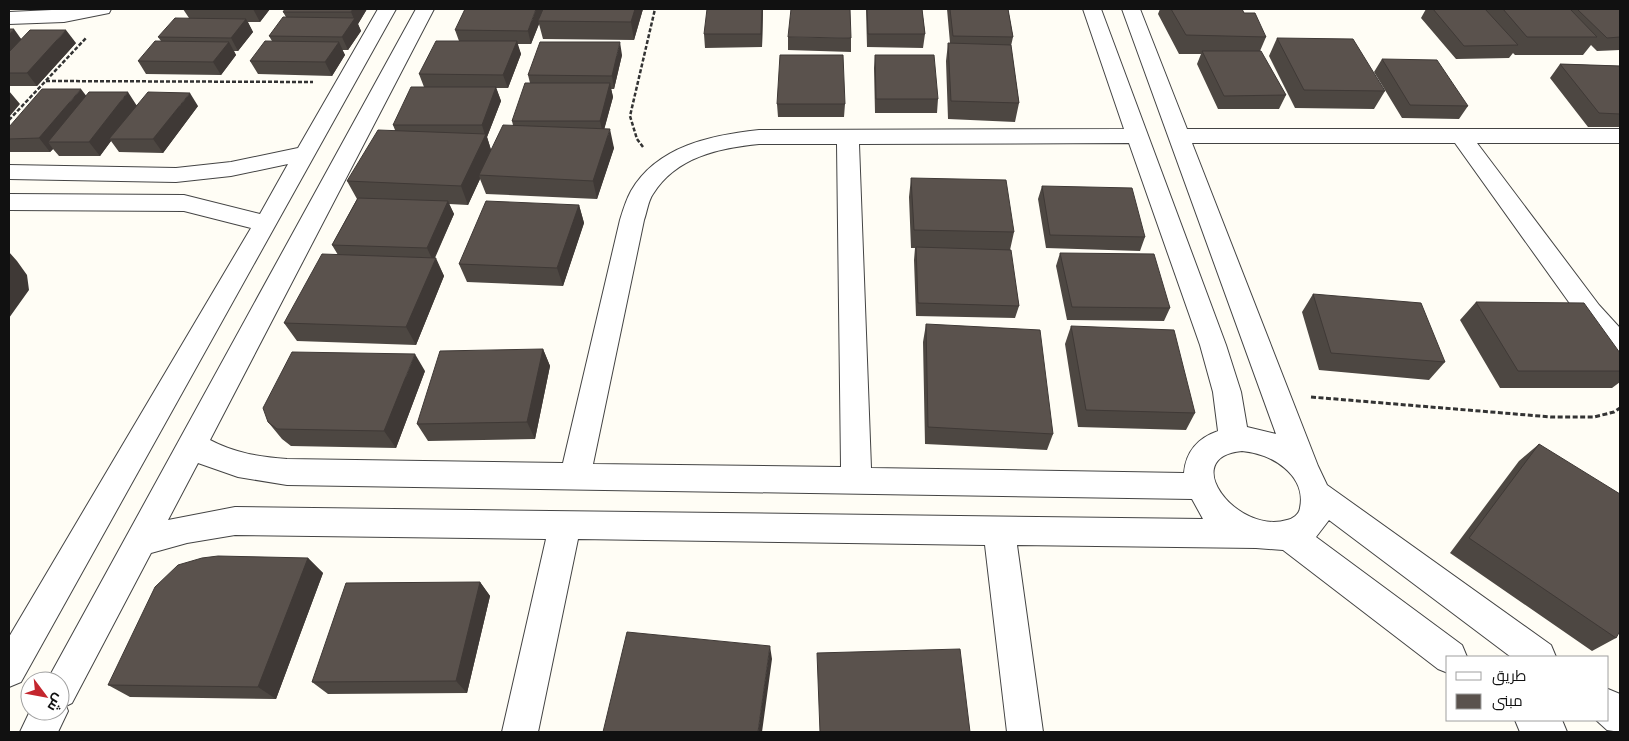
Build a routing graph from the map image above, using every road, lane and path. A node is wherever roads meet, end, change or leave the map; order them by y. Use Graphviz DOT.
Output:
graph roads {
  1 [pos="102,9"];
  2 [pos="387,9"];
  3 [pos="425,9"];
  4 [pos="655,9"];
  5 [pos="1092,9"];
  6 [pos="1131,9"];
  7 [pos="9,18"];
  8 [pos="87,38"];
  9 [pos="46,81"];
  10 [pos="345,82"];
  11 [pos="9,120"];
  12 [pos="848,136"];
  13 [pos="1138,136"];
  14 [pos="1179,136"];
  15 [pos="1461,136"];
  16 [pos="1620,136"];
  17 [pos="304,154"];
  18 [pos="660,170"];
  19 [pos="9,172"];
  20 [pos="9,202"];
  21 [pos="266,224"];
  22 [pos="1620,345"];
  23 [pos="1276,394"];
  24 [pos="1620,408"];
  25 [pos="1234,438"];
  26 [pos="192,445"];
  27 [pos="1303,466"];
  28 [pos="575,477"];
  29 [pos="856,481"];
  30 [pos="1201,486"];
  31 [pos="1318,496"];
  32 [pos="565,525"];
  33 [pos="1000,531"];
  34 [pos="1255,534"];
  35 [pos="1289,536"];
  36 [pos="140,542"];
  37 [pos="1449,656"];
  38 [pos="1538,656"];
  39 [pos="9,670"];
  40 [pos="70,672"];
  41 [pos="1609,708"];
  42 [pos="1620,716"];
  43 [pos="44,721"];
  44 [pos="1534,721"];
  45 [pos="38,732"];
  46 [pos="520,732"];
  47 [pos="1025,732"];
  48 [pos="1549,732"];
  1 -- 7 [label="street"];
  2 -- 10 [label="street"];
  3 -- 26 [label="street"];
  4 -- 18 [label="path"];
  5 -- 13 [label="street"];
  6 -- 14 [label="street"];
  8 -- 9 [label="path"];
  9 -- 10 [label="path"];
  9 -- 11 [label="path"];
  10 -- 17 [label="street"];
  12 -- 13 [label="street"];
  12 -- 18 [label="street"];
  12 -- 29 [label="street"];
  13 -- 25 [label="street"];
  14 -- 15 [label="street"];
  14 -- 23 [label="street"];
  15 -- 16 [label="street"];
  15 -- 22 [label="street"];
  17 -- 19 [label="street"];
  17 -- 21 [label="street"];
  18 -- 28 [label="street"];
  20 -- 21 [label="street"];
  21 -- 39 [label="street"];
  23 -- 24 [label="path"];
  23 -- 27 [label="street"];
  25 -- 27 [label="street"];
  25 -- 30 [label="street"];
  26 -- 28 [label="street"];
  26 -- 36 [label="street"];
  27 -- 31 [label="street"];
  28 -- 29 [label="street"];
  29 -- 30 [label="street"];
  30 -- 34 [label="street"];
  31 -- 35 [label="street"];
  31 -- 38 [label="street"];
  32 -- 33 [label="street"];
  32 -- 36 [label="street"];
  32 -- 46 [label="street"];
  33 -- 34 [label="street"];
  33 -- 47 [label="street"];
  34 -- 35 [label="street"];
  35 -- 37 [label="street"];
  36 -- 40 [label="street"];
  41 -- 42 [label="street"];
  43 -- 45 [label="street"];
  44 -- 48 [label="street"];
}
